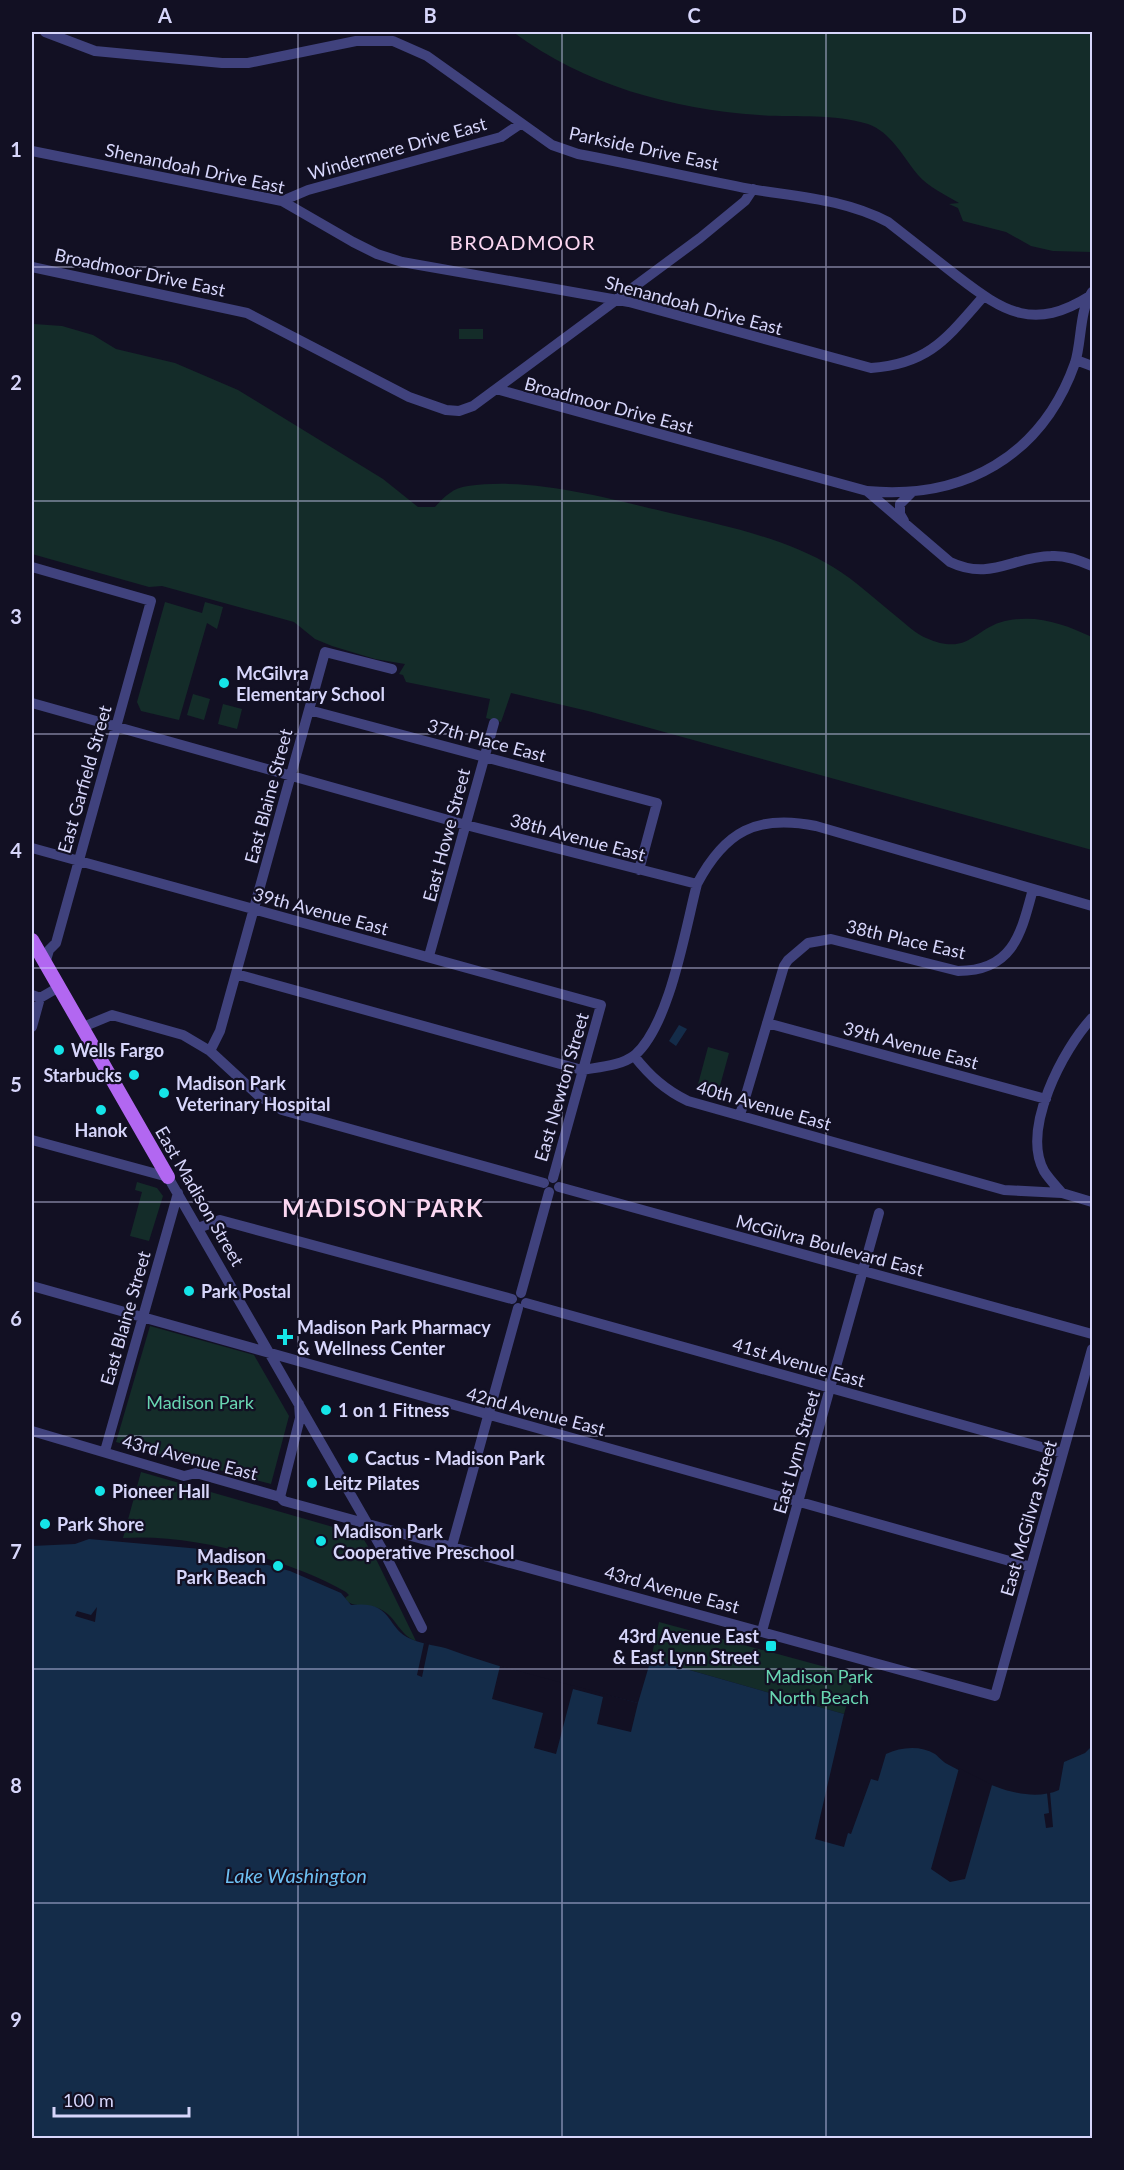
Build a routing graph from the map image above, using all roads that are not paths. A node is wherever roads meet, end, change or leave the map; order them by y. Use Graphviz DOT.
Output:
graph roads {
  1 [pos="45,32"];
  2 [pos="520,124"];
  3 [pos="32,151"];
  4 [pos="753,189"];
  5 [pos="282,201"];
  6 [pos="32,267"];
  7 [pos="1091,294"];
  8 [pos="983,297"];
  9 [pos="615,300"];
  10 [pos="1076,360"];
  11 [pos="1092,366"];
  12 [pos="496,389"];
  13 [pos="867,491"];
  14 [pos="912,492"];
  15 [pos="905,523"];
  16 [pos="1092,566"];
  17 [pos="32,567"];
  18 [pos="392,669"];
  19 [pos="32,703"];
  20 [pos="309,710"];
  21 [pos="494,723"];
  22 [pos="116,727"];
  23 [pos="485,756"];
  24 [pos="291,775"];
  25 [pos="466,825"];
  26 [pos="32,848"];
  27 [pos="79,861"];
  28 [pos="639,870"];
  29 [pos="698,884"];
  30 [pos="1033,890"];
  31 [pos="1092,906"];
  32 [pos="254,910"];
  33 [pos="32,940"];
  34 [pos="429,956"];
  35 [pos="45,964"];
  36 [pos="236,974"];
  37 [pos="59,987"];
  38 [pos="35,997"];
  39 [pos="601,1005"];
  40 [pos="1092,1018"];
  41 [pos="767,1023"];
  42 [pos="32,1027"];
  43 [pos="83,1027"];
  44 [pos="210,1051"];
  45 [pos="634,1056"];
  46 [pos="582,1070"];
  47 [pos="1046,1099"];
  48 [pos="741,1115"];
  49 [pos="32,1140"];
  50 [pos="168,1177"];
  51 [pos="551,1185"];
  52 [pos="178,1193"];
  53 [pos="1062,1193"];
  54 [pos="1092,1202"];
  55 [pos="879,1213"];
  56 [pos="198,1228"];
  57 [pos="863,1270"];
  58 [pos="32,1286"];
  59 [pos="519,1301"];
  60 [pos="143,1316"];
  61 [pos="1092,1334"];
  62 [pos="1092,1349"];
  63 [pos="267,1350"];
  64 [pos="831,1388"];
  65 [pos="298,1401"];
  66 [pos="489,1415"];
  67 [pos="32,1431"];
  68 [pos="317,1435"];
  69 [pos="296,1436"];
  70 [pos="105,1451"];
  71 [pos="1063,1453"];
  72 [pos="350,1496"];
  73 [pos="280,1497"];
  74 [pos="799,1501"];
  75 [pos="339,1516"];
  76 [pos="366,1523"];
  77 [pos="452,1546"];
  78 [pos="1031,1567"];
  79 [pos="422,1628"];
  80 [pos="762,1631"];
  81 [pos="995,1696"];
  1 -- 2 [label="street, Parkside Drive East"];
  2 -- 4 [label="street, Parkside Drive East"];
  2 -- 5 [label="street, Windermere Drive East"];
  3 -- 5 [label="street, Shenandoah Drive East"];
  4 -- 8 [label="street, Parkside Drive East"];
  4 -- 9 [label="street"];
  5 -- 9 [label="street, Shenandoah Drive East"];
  6 -- 12 [label="street, Broadmoor Drive East"];
  7 -- 8 [label="street, Parkside Drive East"];
  7 -- 10 [label="street, Broadmoor Drive East"];
  8 -- 9 [label="street, Shenandoah Drive East"];
  9 -- 12 [label="street"];
  10 -- 11 [label="street"];
  10 -- 14 [label="street, Broadmoor Drive East"];
  12 -- 13 [label="street, Broadmoor Drive East"];
  13 -- 14 [label="street, Broadmoor Drive East"];
  13 -- 15 [label="street"];
  14 -- 15 [label="street"];
  15 -- 16 [label="street"];
  17 -- 22 [label="street, East Garfield Street"];
  18 -- 20 [label="street, East Blaine Street"];
  19 -- 22 [label="street, 38th Avenue East"];
  20 -- 23 [label="street, 37th Place East"];
  20 -- 24 [label="street, East Blaine Street"];
  21 -- 23 [label="street, East Howe Street"];
  22 -- 24 [label="street, 38th Avenue East"];
  22 -- 27 [label="street, East Garfield Street"];
  23 -- 25 [label="street, East Howe Street"];
  23 -- 28 [label="street, 37th Place East"];
  24 -- 25 [label="street, 38th Avenue East"];
  24 -- 32 [label="street, East Blaine Street"];
  25 -- 28 [label="street, 38th Avenue East"];
  25 -- 34 [label="street, East Howe Street"];
  26 -- 27 [label="street, 39th Avenue East"];
  27 -- 32 [label="street, 39th Avenue East"];
  27 -- 35 [label="street, East Garfield Street"];
  28 -- 29 [label="street, 38th Avenue East"];
  29 -- 30 [label="street"];
  29 -- 45 [label="street"];
  30 -- 31 [label="street"];
  30 -- 41 [label="street, 38th Place East"];
  32 -- 34 [label="street, 39th Avenue East"];
  32 -- 36 [label="street, East Blaine Street"];
  33 -- 35 [label="main road, East Madison Street"];
  34 -- 39 [label="street, 39th Avenue East"];
  35 -- 37 [label="main road, East Madison Street"];
  36 -- 44 [label="street, East Blaine Street"];
  36 -- 46 [label="street"];
  37 -- 38 [label="street"];
  37 -- 43 [label="main road, East Madison Street"];
  38 -- 42 [label="street"];
  39 -- 46 [label="street, East Newton Street"];
  40 -- 47 [label="street"];
  41 -- 47 [label="street, 39th Avenue East"];
  41 -- 48 [label="street"];
  43 -- 44 [label="street, McGilvra Boulevard East"];
  43 -- 50 [label="main road, East Madison Street"];
  44 -- 51 [label="street, McGilvra Boulevard East"];
  45 -- 46 [label="street"];
  45 -- 48 [label="street, 40th Avenue East"];
  46 -- 51 [label="street, East Newton Street"];
  47 -- 53 [label="street"];
  48 -- 53 [label="street, 40th Avenue East"];
  49 -- 50 [label="street"];
  50 -- 52 [label="street, East Madison Street"];
  51 -- 57 [label="street, McGilvra Boulevard East"];
  51 -- 59 [label="street, East Newton Street"];
  52 -- 56 [label="street, East Madison Street"];
  52 -- 60 [label="street, East Blaine Street"];
  53 -- 54 [label="street, 40th Avenue East"];
  55 -- 57 [label="street, East Lynn Street"];
  56 -- 59 [label="street, 41st Avenue East"];
  56 -- 63 [label="street, East Madison Street"];
  57 -- 61 [label="street, McGilvra Boulevard East"];
  57 -- 64 [label="street, East Lynn Street"];
  58 -- 60 [label="street, 42nd Avenue East"];
  59 -- 64 [label="street, 41st Avenue East"];
  59 -- 66 [label="street, East Newton Street"];
  60 -- 63 [label="street, 42nd Avenue East"];
  60 -- 70 [label="street, East Blaine Street"];
  62 -- 71 [label="street, East McGilvra Street"];
  63 -- 65 [label="street, East Madison Street"];
  63 -- 66 [label="street, 42nd Avenue East"];
  64 -- 71 [label="street, 41st Avenue East"];
  64 -- 74 [label="street, East Lynn Street"];
  65 -- 68 [label="street, East Madison Street"];
  65 -- 69 [label="street"];
  66 -- 74 [label="street, 42nd Avenue East"];
  66 -- 77 [label="street, East Newton Street"];
  67 -- 70 [label="street, 43rd Avenue East"];
  68 -- 69 [label="street"];
  68 -- 72 [label="street, East Madison Street"];
  69 -- 73 [label="street"];
  70 -- 73 [label="street, 43rd Avenue East"];
  71 -- 78 [label="street, East McGilvra Street"];
  72 -- 75 [label="street"];
  72 -- 76 [label="street, East Madison Street"];
  73 -- 75 [label="street, 43rd Avenue East"];
  74 -- 78 [label="street, 42nd Avenue East"];
  74 -- 80 [label="street, East Lynn Street"];
  75 -- 76 [label="street, 43rd Avenue East"];
  76 -- 77 [label="street, 43rd Avenue East"];
  76 -- 79 [label="street, East Madison Street"];
  77 -- 80 [label="street, 43rd Avenue East"];
  78 -- 81 [label="street, East McGilvra Street"];
  80 -- 81 [label="street, 43rd Avenue East"];
}
